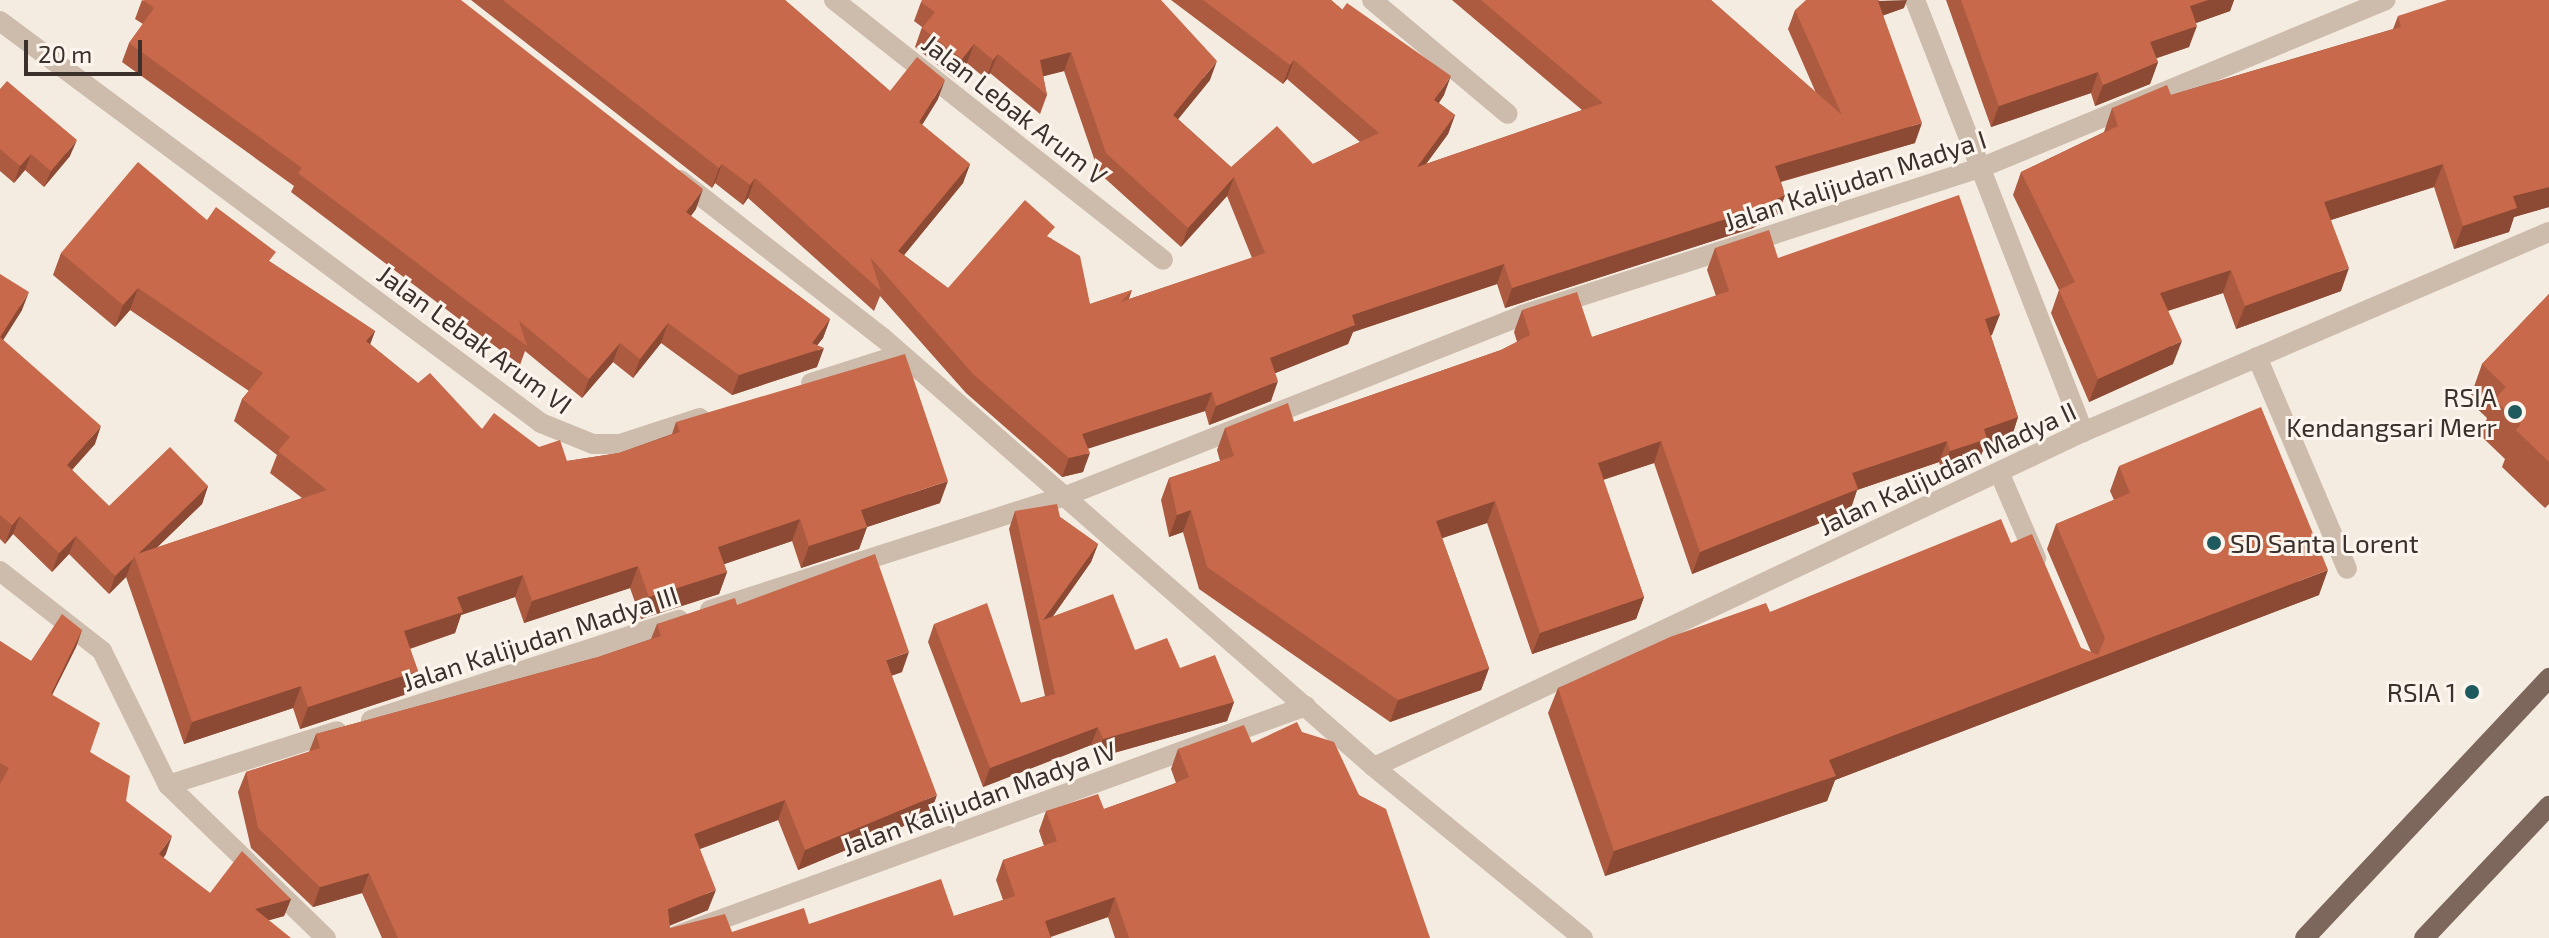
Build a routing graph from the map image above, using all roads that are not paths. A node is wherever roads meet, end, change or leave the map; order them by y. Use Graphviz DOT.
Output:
graph roads {
  1 [pos="834,0"];
  2 [pos="1372,0"];
  3 [pos="1915,0"];
  4 [pos="2385,0"];
  5 [pos="0,21"];
  6 [pos="1508,114"];
  7 [pos="659,163"];
  8 [pos="1978,169"];
  9 [pos="2549,232"];
  10 [pos="1163,260"];
  11 [pos="899,355"];
  12 [pos="2257,357"];
  13 [pos="786,391"];
  14 [pos="716,413"];
  15 [pos="2083,432"];
  16 [pos="1999,472"];
  17 [pos="1066,496"];
  18 [pos="2347,569"];
  19 [pos="0,571"];
  20 [pos="2047,584"];
  21 [pos="2549,678"];
  22 [pos="1306,706"];
  23 [pos="1374,767"];
  24 [pos="168,785"];
  25 [pos="2549,806"];
  26 [pos="1571,936"];
  27 [pos="326,938"];
  28 [pos="670,938"];
  29 [pos="2305,938"];
  30 [pos="2424,938"];
  1 -- 10 [label="street, Jalan Lebak Arum V"];
  2 -- 6 [label="street"];
  3 -- 8 [label="street"];
  4 -- 8 [label="street, Jalan Kalijudan Madya I"];
  5 -- 14 [label="street, Jalan Lebak Arum VI"];
  7 -- 11 [label="street"];
  8 -- 15 [label="street"];
  8 -- 17 [label="street, Jalan Kalijudan Madya I"];
  9 -- 12 [label="street, Jalan Kalijudan Madya II"];
  11 -- 13 [label="street"];
  11 -- 17 [label="street"];
  12 -- 15 [label="street, Jalan Kalijudan Madya II"];
  12 -- 18 [label="street"];
  15 -- 16 [label="street, Jalan Kalijudan Madya II"];
  16 -- 20 [label="street"];
  16 -- 23 [label="street, Jalan Kalijudan Madya II"];
  17 -- 22 [label="street"];
  17 -- 24 [label="street, Jalan Kalijudan Madya III"];
  19 -- 24 [label="street"];
  21 -- 29 [label="main road"];
  22 -- 23 [label="street"];
  22 -- 28 [label="street, Jalan Kalijudan Madya IV"];
  23 -- 26 [label="street"];
  24 -- 27 [label="street"];
  25 -- 30 [label="main road"];
}
